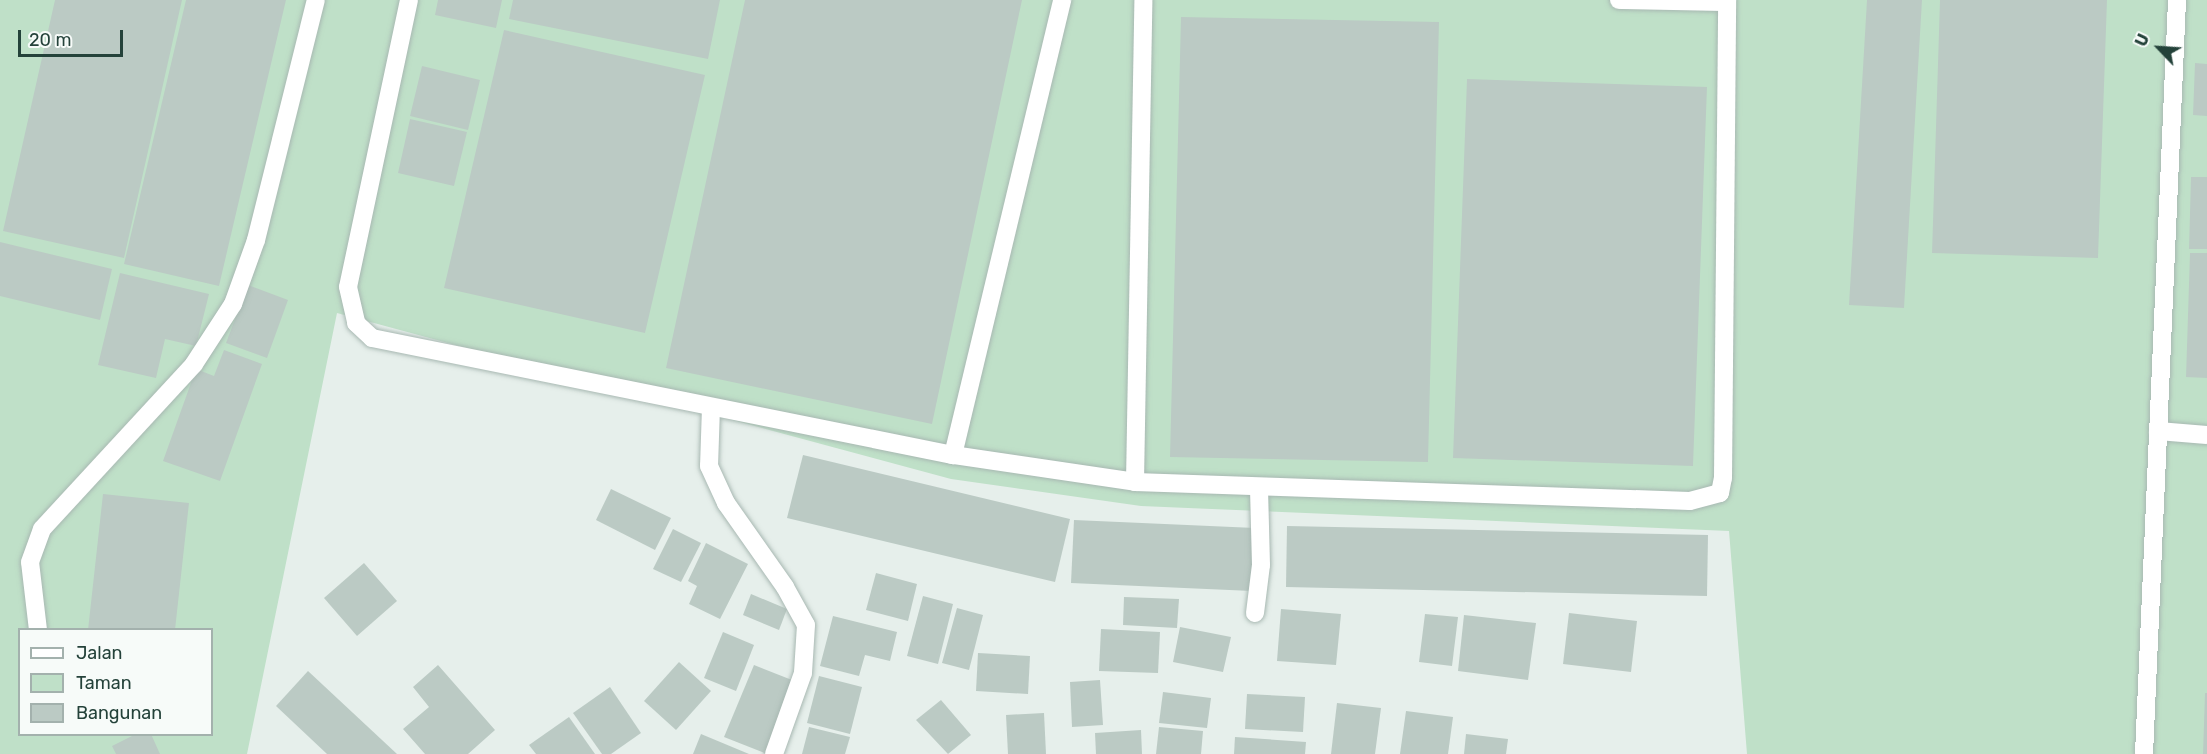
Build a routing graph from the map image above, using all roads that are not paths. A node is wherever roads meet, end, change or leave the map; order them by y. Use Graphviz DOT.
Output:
graph roads {
  1 [pos="316,0"];
  2 [pos="409,0"];
  3 [pos="1062,0"];
  4 [pos="1143,0"];
  5 [pos="1619,0"];
  6 [pos="2177,0"];
  7 [pos="1727,1"];
  8 [pos="711,407"];
  9 [pos="2158,431"];
  10 [pos="2207,435"];
  11 [pos="953,455"];
  12 [pos="1135,482"];
  13 [pos="1259,489"];
  14 [pos="1255,613"];
  15 [pos="38,628"];
  16 [pos="774,754"];
  17 [pos="2144,754"];
  1 -- 15 [label="street"];
  2 -- 8 [label="street"];
  3 -- 11 [label="street"];
  4 -- 12 [label="street"];
  5 -- 7 [label="street"];
  6 -- 9 [label="street"];
  7 -- 13 [label="street"];
  8 -- 11 [label="street"];
  8 -- 16 [label="street"];
  9 -- 10 [label="street"];
  9 -- 17 [label="street"];
  11 -- 12 [label="street"];
  12 -- 13 [label="street"];
  13 -- 14 [label="street"];
}
